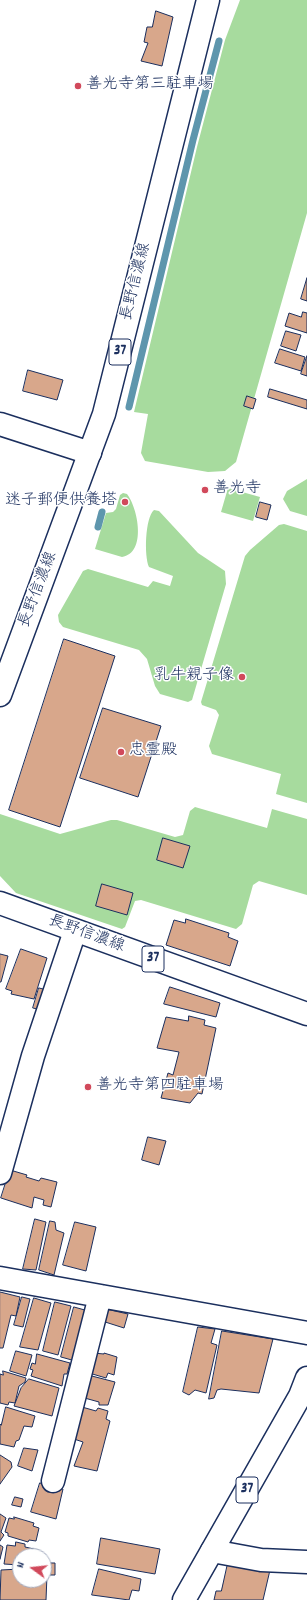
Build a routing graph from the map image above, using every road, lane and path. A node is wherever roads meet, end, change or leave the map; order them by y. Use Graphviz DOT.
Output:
graph roads {
  1 [pos="208,0"];
  2 [pos="0,424"];
  3 [pos="90,453"];
  4 [pos="0,695"];
  5 [pos="0,903"];
  6 [pos="75,931"];
  7 [pos="307,1014"];
  8 [pos="0,1173"];
  9 [pos="0,1278"];
  10 [pos="100,1296"];
  11 [pos="307,1333"];
  12 [pos="307,1378"];
  13 [pos="53,1481"];
  14 [pos="212,1551"];
  15 [pos="307,1562"];
  16 [pos="184,1600"];
  1 -- 3 [label="main road, 長野信濃線 / 37"];
  2 -- 3 [label="main road"];
  3 -- 4 [label="main road, 長野信濃線 / 37"];
  5 -- 6 [label="main road, 長野信濃線 / 37"];
  6 -- 7 [label="main road, 長野信濃線 / 37"];
  6 -- 8 [label="main road"];
  9 -- 10 [label="main road"];
  10 -- 11 [label="main road"];
  10 -- 13 [label="main road"];
  12 -- 14 [label="main road, 37"];
  14 -- 15 [label="main road"];
  14 -- 16 [label="main road, 37"];
}
